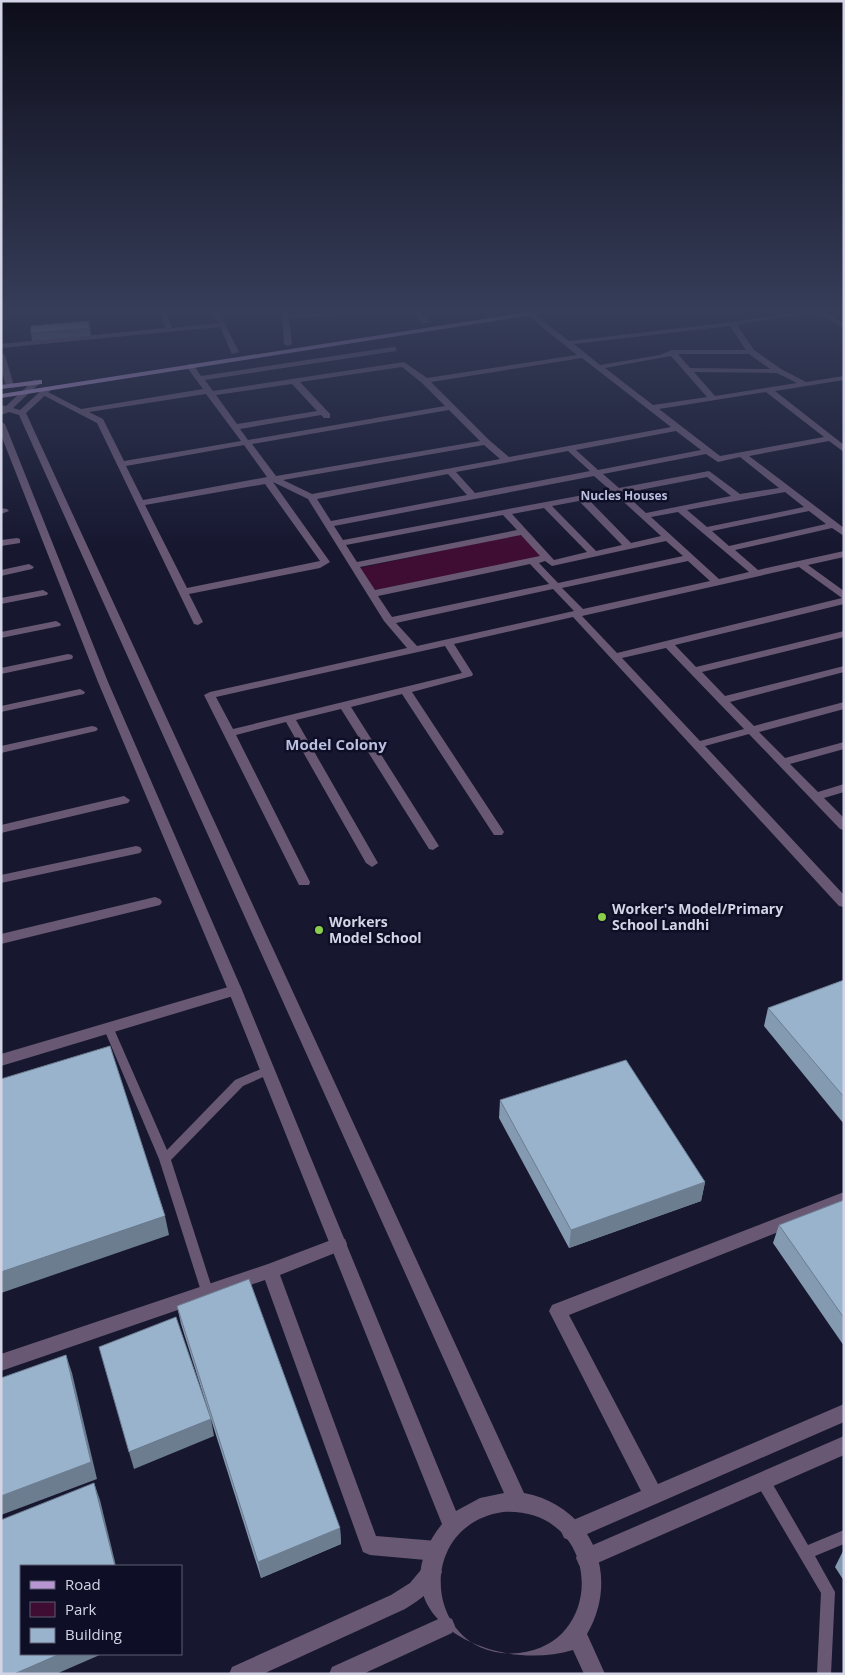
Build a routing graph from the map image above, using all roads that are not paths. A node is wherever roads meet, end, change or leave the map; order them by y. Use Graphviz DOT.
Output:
graph roads {
  1 [pos="51,390"];
  2 [pos="207,390"];
  3 [pos="229,390"];
  4 [pos="303,390"];
  5 [pos="435,390"];
  6 [pos="629,390"];
  7 [pos="706,390"];
  8 [pos="767,390"];
  9 [pos="768,390"];
  10 [pos="46,391"];
  11 [pos="25,392"];
  12 [pos="209,393"];
  13 [pos="713,399"];
  14 [pos="3,407"];
  15 [pos="452,407"];
  16 [pos="652,408"];
  17 [pos="81,411"];
  18 [pos="323,412"];
  19 [pos="22,413"];
  20 [pos="1,424"];
  21 [pos="235,427"];
  22 [pos="337,427"];
  23 [pos="678,428"];
  24 [pos="831,438"];
  25 [pos="246,442"];
  26 [pos="486,442"];
  27 [pos="569,448"];
  28 [pos="844,450"];
  29 [pos="709,452"];
  30 [pos="741,454"];
  31 [pos="507,460"];
  32 [pos="121,464"];
  33 [pos="450,471"];
  34 [pos="595,473"];
  35 [pos="270,479"];
  36 [pos="787,490"];
  37 [pos="616,491"];
  38 [pos="474,496"];
  39 [pos="311,497"];
  40 [pos="738,497"];
  41 [pos="581,498"];
  42 [pos="140,503"];
  43 [pos="546,505"];
  44 [pos="810,508"];
  45 [pos="680,509"];
  46 [pos="506,513"];
  47 [pos="644,516"];
  48 [pos="330,524"];
  49 [pos="833,525"];
  50 [pos="705,530"];
  51 [pos="523,532"];
  52 [pos="844,533"];
  53 [pos="667,538"];
  54 [pos="17,541"];
  55 [pos="1,543"];
  56 [pos="340,543"];
  57 [pos="629,546"];
  58 [pos="727,549"];
  59 [pos="594,554"];
  60 [pos="844,554"];
  61 [pos="546,558"];
  62 [pos="689,558"];
  63 [pos="532,562"];
  64 [pos="801,564"];
  65 [pos="354,566"];
  66 [pos="30,567"];
  67 [pos="1,573"];
  68 [pos="756,574"];
  69 [pos="717,582"];
  70 [pos="556,586"];
  71 [pos="184,592"];
  72 [pos="43,593"];
  73 [pos="371,594"];
  74 [pos="844,596"];
  75 [pos="1,601"];
  76 [pos="844,601"];
  77 [pos="578,613"];
  78 [pos="389,621"];
  79 [pos="198,622"];
  80 [pos="56,624"];
  81 [pos="844,634"];
  82 [pos="1,635"];
  83 [pos="448,643"];
  84 [pos="668,644"];
  85 [pos="415,650"];
  86 [pos="68,657"];
  87 [pos="615,657"];
  88 [pos="844,669"];
  89 [pos="1,671"];
  90 [pos="694,671"];
  91 [pos="405,690"];
  92 [pos="80,692"];
  93 [pos="723,700"];
  94 [pos="346,706"];
  95 [pos="844,706"];
  96 [pos="1,709"];
  97 [pos="290,719"];
  98 [pos="92,729"];
  99 [pos="751,730"];
  100 [pos="230,733"];
  101 [pos="697,745"];
  102 [pos="844,745"];
  103 [pos="1,750"];
  104 [pos="783,762"];
  105 [pos="844,788"];
  106 [pos="816,796"];
  107 [pos="124,800"];
  108 [pos="844,826"];
  109 [pos="1,829"];
  110 [pos="498,832"];
  111 [pos="434,846"];
  112 [pos="136,850"];
  113 [pos="372,863"];
  114 [pos="1,879"];
  115 [pos="304,882"];
  116 [pos="155,902"];
  117 [pos="844,903"];
  118 [pos="1,940"];
  119 [pos="235,990"];
  120 [pos="109,1029"];
  121 [pos="1,1060"];
  122 [pos="268,1070"];
  123 [pos="165,1160"];
  124 [pos="844,1199"];
  125 [pos="339,1244"];
  126 [pos="270,1271"];
  127 [pos="207,1291"];
  128 [pos="1,1363"];
  129 [pos="844,1413"];
  130 [pos="844,1444"];
  131 [pos="762,1481"];
  132 [pos="654,1496"];
  133 [pos="517,1499"];
  134 [pos="452,1524"];
  135 [pos="571,1531"];
  136 [pos="844,1537"];
  137 [pos="437,1551"];
  138 [pos="806,1553"];
  139 [pos="586,1558"];
  140 [pos="432,1572"];
  141 [pos="445,1626"];
  142 [pos="576,1634"];
  143 [pos="517,1670"];
  144 [pos="239,1674"];
  145 [pos="339,1674"];
  146 [pos="594,1674"];
  147 [pos="824,1674"];
  1 -- 10 [label="main road"];
  2 -- 12 [label="street"];
  3 -- 12 [label="street"];
  4 -- 18 [label="street"];
  5 -- 15 [label="street"];
  6 -- 16 [label="street"];
  7 -- 13 [label="street"];
  8 -- 13 [label="street"];
  9 -- 24 [label="street"];
  10 -- 11 [label="main road"];
  10 -- 17 [label="street"];
  10 -- 19 [label="street"];
  11 -- 14 [label="street"];
  11 -- 14 [label="main road"];
  12 -- 17 [label="street"];
  12 -- 21 [label="street"];
  13 -- 16 [label="street"];
  14 -- 19 [label="street"];
  15 -- 22 [label="street"];
  15 -- 26 [label="street"];
  16 -- 23 [label="street"];
  17 -- 32 [label="street"];
  18 -- 21 [label="street"];
  18 -- 22 [label="street"];
  19 -- 133 [label="street"];
  20 -- 119 [label="street"];
  21 -- 25 [label="street"];
  22 -- 25 [label="street"];
  23 -- 27 [label="street"];
  23 -- 29 [label="street"];
  24 -- 28 [label="street"];
  24 -- 30 [label="street"];
  25 -- 32 [label="street"];
  25 -- 35 [label="street"];
  26 -- 31 [label="street"];
  26 -- 35 [label="street"];
  27 -- 31 [label="street"];
  27 -- 34 [label="street"];
  29 -- 30 [label="street"];
  29 -- 34 [label="street"];
  30 -- 36 [label="street"];
  31 -- 33 [label="street"];
  32 -- 42 [label="street"];
  33 -- 38 [label="street"];
  33 -- 39 [label="street"];
  34 -- 37 [label="street"];
  34 -- 38 [label="street"];
  35 -- 39 [label="street"];
  35 -- 42 [label="street"];
  35 -- 71 [label="street"];
  36 -- 40 [label="street"];
  36 -- 44 [label="street"];
  37 -- 40 [label="street"];
  37 -- 41 [label="street"];
  37 -- 47 [label="street"];
  38 -- 48 [label="street"];
  39 -- 48 [label="street"];
  40 -- 45 [label="street"];
  41 -- 43 [label="street"];
  41 -- 57 [label="street"];
  42 -- 71 [label="street"];
  43 -- 46 [label="street"];
  43 -- 59 [label="street"];
  44 -- 49 [label="street"];
  44 -- 50 [label="street"];
  45 -- 47 [label="street"];
  45 -- 50 [label="street"];
  46 -- 51 [label="street"];
  46 -- 56 [label="street"];
  47 -- 53 [label="street"];
  48 -- 56 [label="street"];
  49 -- 52 [label="street"];
  49 -- 58 [label="street"];
  50 -- 58 [label="street"];
  51 -- 61 [label="street"];
  51 -- 65 [label="street"];
  53 -- 57 [label="street"];
  53 -- 62 [label="street"];
  54 -- 55 [label="street"];
  56 -- 65 [label="street"];
  57 -- 59 [label="street"];
  58 -- 68 [label="street"];
  59 -- 61 [label="street"];
  60 -- 64 [label="street"];
  61 -- 63 [label="street"];
  62 -- 69 [label="street"];
  62 -- 70 [label="street"];
  63 -- 70 [label="street"];
  63 -- 73 [label="street"];
  64 -- 68 [label="street"];
  64 -- 74 [label="street"];
  65 -- 73 [label="street"];
  66 -- 67 [label="street"];
  68 -- 69 [label="street"];
  69 -- 77 [label="street"];
  70 -- 77 [label="street"];
  70 -- 78 [label="street"];
  71 -- 79 [label="street"];
  72 -- 75 [label="street"];
  73 -- 78 [label="street"];
  76 -- 84 [label="street"];
  77 -- 83 [label="street"];
  77 -- 87 [label="street"];
  78 -- 85 [label="street"];
  80 -- 82 [label="street"];
  81 -- 90 [label="street"];
  83 -- 85 [label="street"];
  83 -- 91 [label="street"];
  84 -- 87 [label="street"];
  84 -- 90 [label="street"];
  85 -- 100 [label="street"];
  86 -- 89 [label="street"];
  87 -- 101 [label="street"];
  88 -- 93 [label="street"];
  90 -- 93 [label="street"];
  91 -- 94 [label="street"];
  91 -- 110 [label="street"];
  92 -- 96 [label="street"];
  93 -- 99 [label="street"];
  94 -- 97 [label="street"];
  94 -- 111 [label="street"];
  95 -- 99 [label="street"];
  97 -- 100 [label="street"];
  97 -- 113 [label="street"];
  98 -- 103 [label="street"];
  99 -- 101 [label="street"];
  99 -- 104 [label="street"];
  100 -- 115 [label="street"];
  101 -- 117 [label="street"];
  102 -- 104 [label="street"];
  104 -- 106 [label="street"];
  105 -- 106 [label="street"];
  106 -- 108 [label="street"];
  107 -- 109 [label="street"];
  112 -- 114 [label="street"];
  116 -- 118 [label="street"];
  119 -- 120 [label="street"];
  119 -- 122 [label="street"];
  120 -- 121 [label="street"];
  120 -- 123 [label="lane"];
  122 -- 123 [label="lane"];
  122 -- 125 [label="street"];
  123 -- 127 [label="lane"];
  124 -- 132 [label="street"];
  125 -- 126 [label="street"];
  125 -- 134 [label="street"];
  126 -- 127 [label="street"];
  126 -- 137 [label="street"];
  127 -- 128 [label="street"];
  129 -- 132 [label="street"];
  130 -- 131 [label="street"];
  131 -- 138 [label="lane"];
  131 -- 139 [label="street"];
  132 -- 135 [label="street"];
  133 -- 134 [label="street"];
  133 -- 135 [label="street"];
  134 -- 137 [label="street"];
  135 -- 139 [label="street"];
  136 -- 138 [label="lane"];
  137 -- 140 [label="street"];
  138 -- 147 [label="lane"];
  139 -- 142 [label="street"];
  140 -- 141 [label="street"];
  140 -- 144 [label="street"];
  141 -- 143 [label="street"];
  141 -- 145 [label="street"];
  142 -- 143 [label="street"];
  142 -- 146 [label="street"];
}
